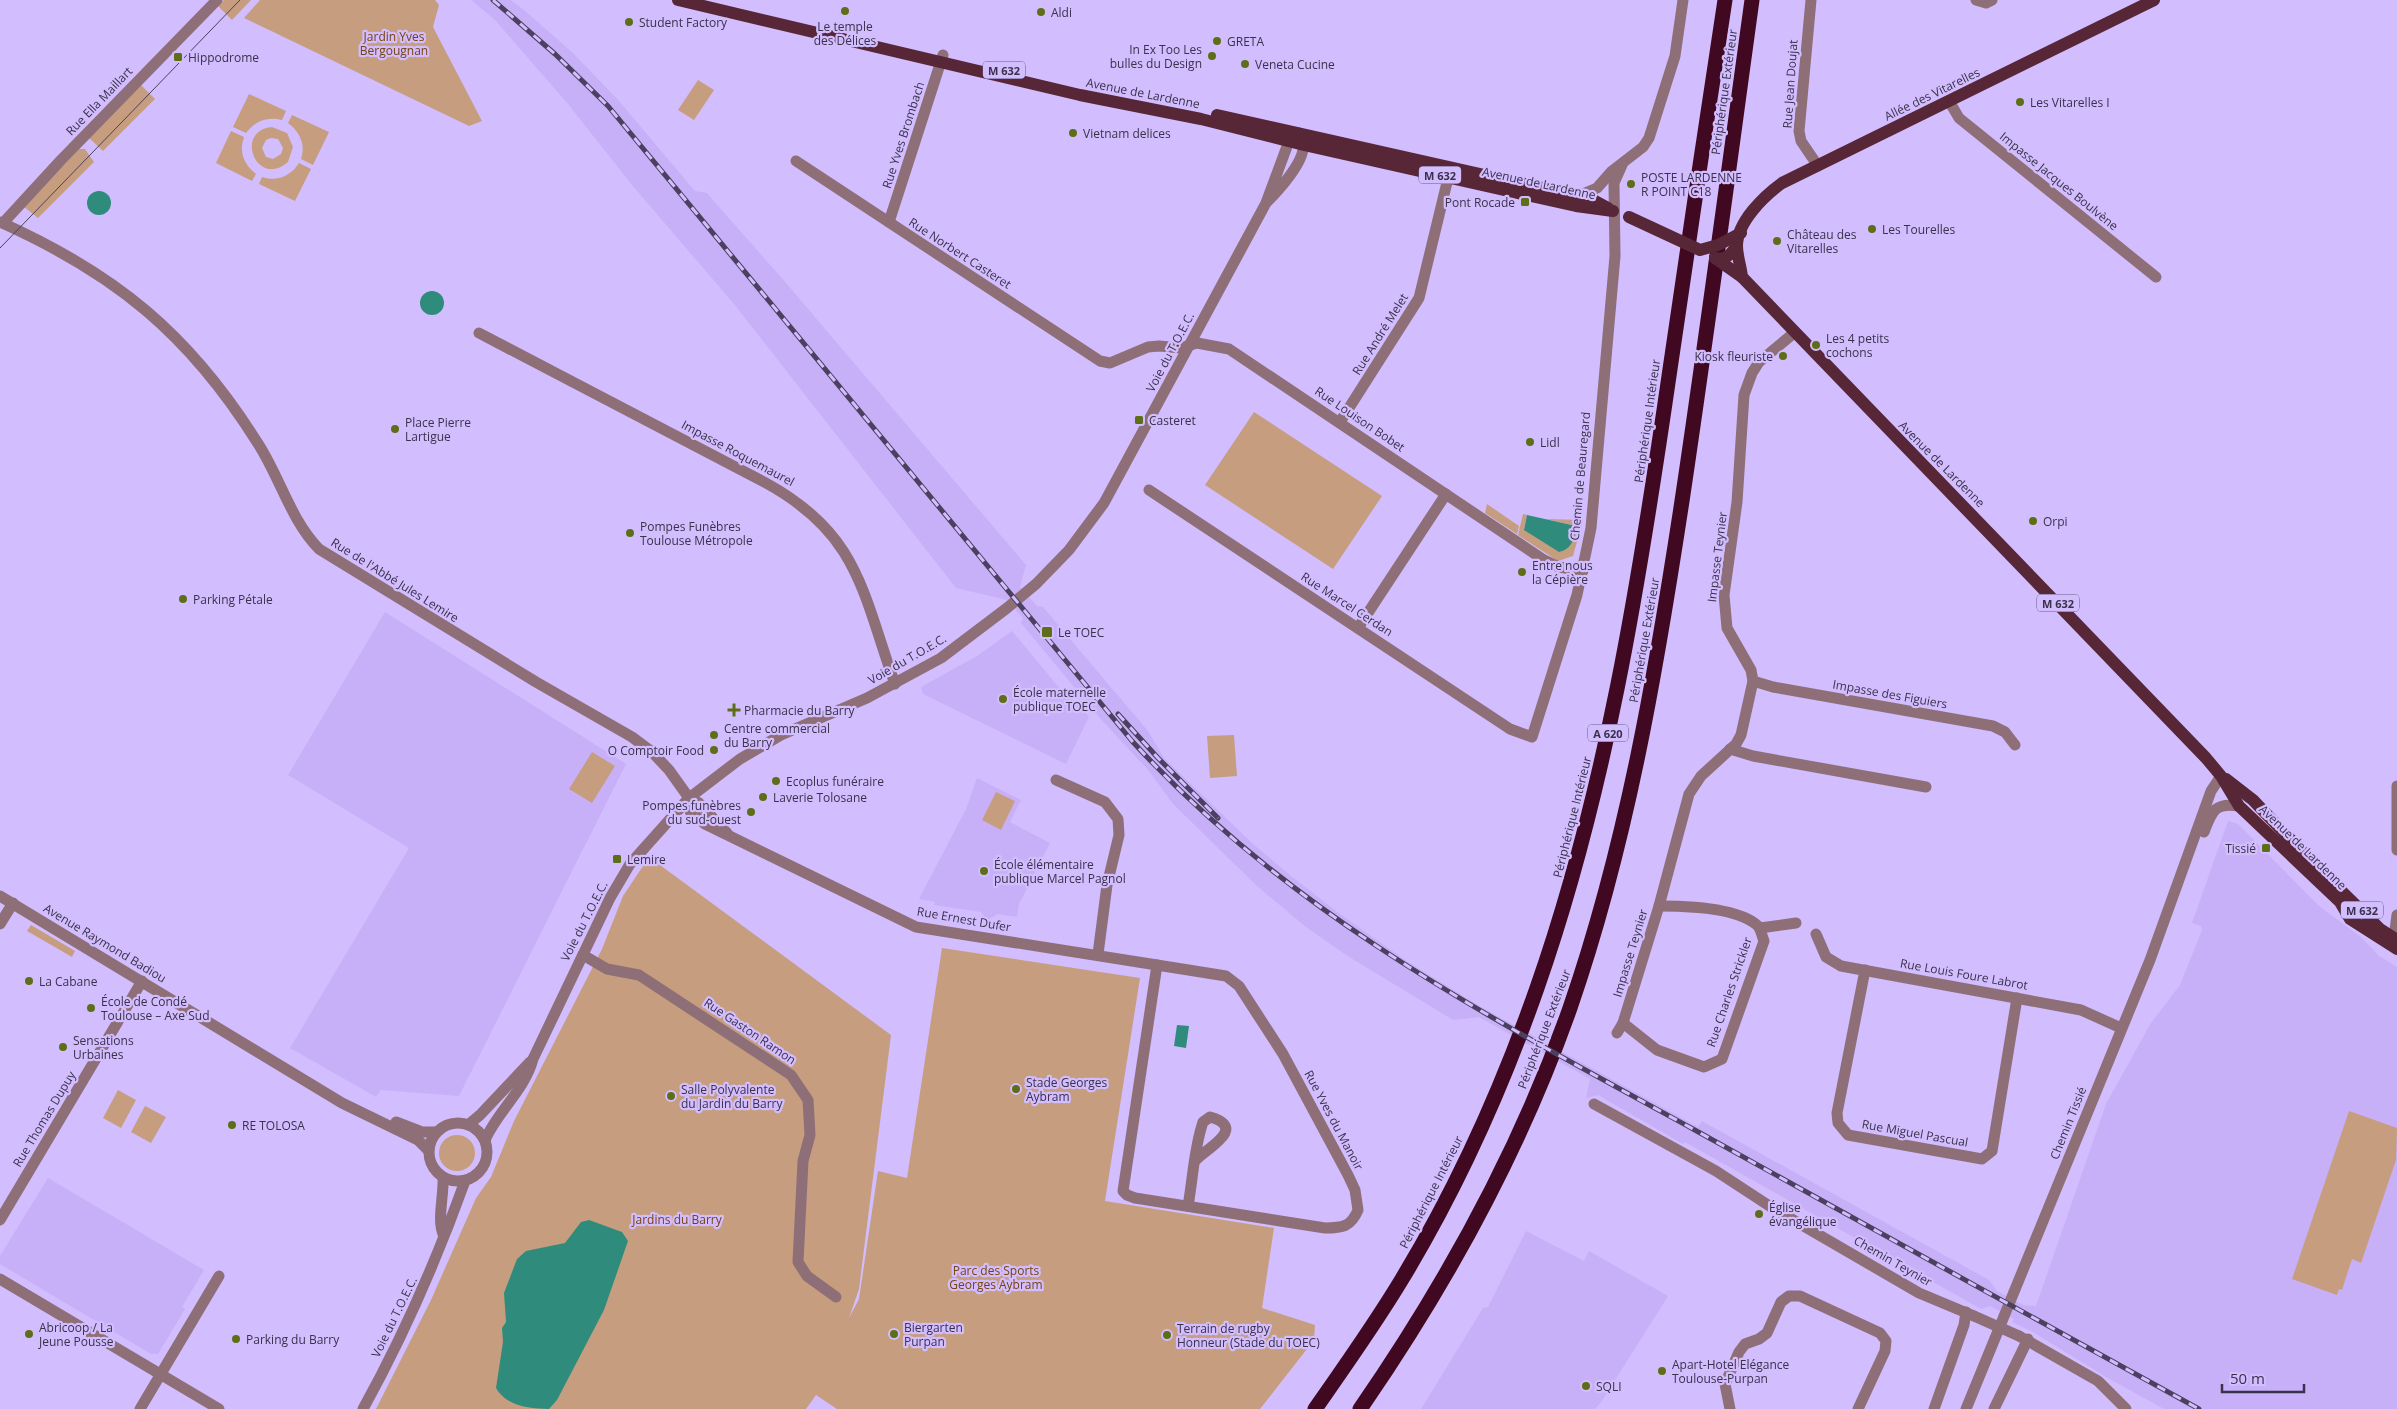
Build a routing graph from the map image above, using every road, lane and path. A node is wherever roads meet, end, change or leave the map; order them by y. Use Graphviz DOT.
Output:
graph roads {
  1 [pos="217,0"];
  2 [pos="678,0"];
  3 [pos="710,0"];
  4 [pos="1683,0"];
  5 [pos="1725,0"];
  6 [pos="1752,0"];
  7 [pos="1811,0"];
  8 [pos="1976,0"];
  9 [pos="1992,0"];
  10 [pos="2154,0"];
  11 [pos="942,59"];
  12 [pos="1949,101"];
  13 [pos="1297,140"];
  14 [pos="796,161"];
  15 [pos="1622,165"];
  16 [pos="1818,166"];
  17 [pos="1450,173"];
  18 [pos="1597,188"];
  19 [pos="1577,201"];
  20 [pos="1595,201"];
  21 [pos="1266,203"];
  22 [pos="1609,211"];
  23 [pos="2,222"];
  24 [pos="889,222"];
  25 [pos="1739,238"];
  26 [pos="1700,250"];
  27 [pos="1715,258"];
  28 [pos="1742,277"];
  29 [pos="2156,277"];
  30 [pos="1794,332"];
  31 [pos="479,333"];
  32 [pos="1189,346"];
  33 [pos="1110,363"];
  34 [pos="1340,422"];
  35 [pos="1149,490"];
  36 [pos="1446,494"];
  37 [pos="1583,571"];
  38 [pos="1358,628"];
  39 [pos="1753,681"];
  40 [pos="895,684"];
  41 [pos="1532,737"];
  42 [pos="2016,745"];
  43 [pos="1730,749"];
  44 [pos="2221,776"];
  45 [pos="1056,780"];
  46 [pos="2397,786"];
  47 [pos="1926,787"];
  48 [pos="688,798"];
  49 [pos="2239,806"];
  50 [pos="2192,846"];
  51 [pos="2397,850"];
  52 [pos="0,896"];
  53 [pos="13,904"];
  54 [pos="1659,906"];
  55 [pos="2397,915"];
  56 [pos="1796,922"];
  57 [pos="0,924"];
  58 [pos="1760,928"];
  59 [pos="1816,934"];
  60 [pos="2393,942"];
  61 [pos="1098,954"];
  62 [pos="583,955"];
  63 [pos="1157,964"];
  64 [pos="1865,970"];
  65 [pos="142,981"];
  66 [pos="2017,998"];
  67 [pos="1620,1028"];
  68 [pos="2121,1028"];
  69 [pos="272,1059"];
  70 [pos="532,1059"];
  71 [pos="1594,1104"];
  72 [pos="468,1125"];
  73 [pos="436,1132"];
  74 [pos="485,1140"];
  75 [pos="428,1150"];
  76 [pos="1195,1161"];
  77 [pos="443,1178"];
  78 [pos="465,1181"];
  79 [pos="1188,1206"];
  80 [pos="0,1220"];
  81 [pos="443,1234"];
  82 [pos="219,1276"];
  83 [pos="0,1279"];
  84 [pos="836,1297"];
  85 [pos="1970,1314"];
  86 [pos="2024,1337"];
  87 [pos="161,1374"];
  88 [pos="140,1409"];
  89 [pos="219,1409"];
  90 [pos="363,1409"];
  91 [pos="1315,1409"];
  92 [pos="1360,1409"];
  93 [pos="1730,1409"];
  94 [pos="1858,1409"];
  95 [pos="1934,1409"];
  96 [pos="1966,1409"];
  97 [pos="1994,1409"];
  98 [pos="2126,1409"];
  1 -- 23 [label="street, Rue Ella Maillart"];
  2 -- 11 [label="main road, Avenue de Lardenne / M 632"];
  3 -- 11 [label="main road, Avenue de Lardenne / M 632"];
  4 -- 15 [label="street"];
  5 -- 91 [label="highway, Périphérique Intérieur / A 620"];
  6 -- 92 [label="highway, Périphérique Extérieur / A 620"];
  7 -- 16 [label="street, Rue Jean Doujat"];
  8 -- 9 [label="street"];
  10 -- 12 [label="main road, Allée des Vitarelles"];
  11 -- 13 [label="main road, Avenue de Lardenne / M 632"];
  11 -- 24 [label="street, Rue Yves Brombach"];
  12 -- 16 [label="main road, Allée des Vitarelles"];
  12 -- 29 [label="street, Impasse Jacques Boulvène"];
  13 -- 17 [label="main road, Avenue de Lardenne / M 632"];
  13 -- 21 [label="street, Voie du T.O.E.C."];
  13 -- 21 [label="street, Voie du T.O.E.C."];
  14 -- 24 [label="street, Rue Norbert Casteret"];
  15 -- 18 [label="street"];
  15 -- 22 [label="street, Chemin de Beauregard"];
  16 -- 25 [label="main road, Allée des Vitarelles"];
  17 -- 19 [label="main road, Avenue de Lardenne / M 632"];
  17 -- 34 [label="street, Rue André Melet"];
  18 -- 19 [label="street"];
  18 -- 20 [label="street, Avenue de Lardenne"];
  19 -- 20 [label="main road, Avenue de Lardenne / M 632"];
  19 -- 22 [label="main road, Avenue de Lardenne"];
  20 -- 22 [label="main road, Avenue de Lardenne / M 632"];
  21 -- 32 [label="street, Voie du T.O.E.C."];
  22 -- 26 [label="main road, Avenue de Lardenne, bridge"];
  22 -- 37 [label="street, Chemin de Beauregard"];
  23 -- 48 [label="street, Rue de l'Abbé Jules Lemire"];
  24 -- 33 [label="street, Rue Norbert Casteret"];
  25 -- 26 [label="main road, Allée des Vitarelles, bridge"];
  25 -- 27 [label="main road, bridge"];
  25 -- 28 [label="main road"];
  26 -- 27 [label="main road, Avenue de Lardenne, bridge"];
  27 -- 28 [label="main road, Avenue de Lardenne, bridge"];
  28 -- 30 [label="main road, Avenue de Lardenne / M 632"];
  30 -- 39 [label="street, Impasse Teynier"];
  30 -- 44 [label="main road, Avenue de Lardenne / M 632"];
  31 -- 40 [label="street, Impasse Roquemaurel"];
  32 -- 33 [label="street, Rue Louison Bobet"];
  32 -- 34 [label="street, Rue Louison Bobet"];
  32 -- 40 [label="street, Voie du T.O.E.C."];
  34 -- 36 [label="street, Rue Louison Bobet"];
  35 -- 38 [label="street, Rue Marcel Cerdan"];
  36 -- 37 [label="street, Rue Louison Bobet"];
  36 -- 38 [label="street"];
  37 -- 41 [label="street, Chemin de Beauregard"];
  38 -- 41 [label="street, Rue Marcel Cerdan"];
  39 -- 42 [label="street, Impasse des Figuiers"];
  39 -- 43 [label="street, Impasse Teynier"];
  40 -- 48 [label="street, Voie du T.O.E.C."];
  43 -- 47 [label="street"];
  43 -- 54 [label="street, Impasse Teynier"];
  44 -- 49 [label="main road, Avenue de Lardenne / M 632"];
  44 -- 50 [label="street, Chemin Tissié"];
  44 -- 60 [label="main road, Avenue de Lardenne / M 632"];
  45 -- 61 [label="street"];
  46 -- 51 [label="street"];
  48 -- 61 [label="street, Rue Ernest Dufer"];
  48 -- 62 [label="street, Voie du T.O.E.C."];
  49 -- 50 [label="street, Chemin Tissié"];
  49 -- 60 [label="main road, Avenue de Lardenne / M 632"];
  50 -- 68 [label="street, Chemin Tissié"];
  52 -- 53 [label="street, Avenue Raymond Badiou"];
  53 -- 57 [label="street"];
  53 -- 65 [label="street, Avenue Raymond Badiou"];
  54 -- 58 [label="street, Rue Charles Strickler"];
  54 -- 67 [label="street, Impasse Teynier"];
  55 -- 60 [label="street"];
  56 -- 58 [label="street"];
  58 -- 67 [label="street, Rue Charles Strickler"];
  59 -- 64 [label="street, Rue Louis Foure Labrot"];
  61 -- 63 [label="street, Rue Ernest Dufer"];
  62 -- 70 [label="street, Voie du T.O.E.C."];
  62 -- 84 [label="street, Rue Gaston Ramon"];
  63 -- 79 [label="street, Rue Yves du Manoir"];
  63 -- 79 [label="street, Rue Yves du Manoir"];
  64 -- 66 [label="street, Rue Louis Foure Labrot"];
  64 -- 66 [label="street, Rue Miguel Pascual"];
  65 -- 69 [label="street, Avenue Raymond Badiou"];
  65 -- 80 [label="street, Rue Thomas Dupuy"];
  66 -- 68 [label="street, Rue Louis Foure Labrot"];
  68 -- 96 [label="street, Chemin Tissié"];
  69 -- 73 [label="street, Avenue Raymond Badiou"];
  69 -- 75 [label="street, Avenue Raymond Badiou"];
  70 -- 72 [label="street, Voie du T.O.E.C."];
  70 -- 74 [label="street, Voie du T.O.E.C."];
  71 -- 85 [label="street, Chemin Teynier"];
  72 -- 73 [label="street"];
  72 -- 74 [label="street"];
  73 -- 75 [label="street"];
  74 -- 78 [label="street"];
  75 -- 77 [label="street"];
  76 -- 79 [label="street"];
  77 -- 78 [label="street"];
  77 -- 81 [label="street, Voie du T.O.E.C."];
  78 -- 81 [label="street, Voie du T.O.E.C."];
  81 -- 90 [label="street, Voie du T.O.E.C."];
  82 -- 87 [label="street"];
  83 -- 87 [label="street"];
  85 -- 86 [label="street, Chemin Teynier, bridge"];
  85 -- 95 [label="street"];
  86 -- 97 [label="street"];
  86 -- 98 [label="street, Chemin Teynier"];
  87 -- 88 [label="street"];
  87 -- 89 [label="street"];
  93 -- 94 [label="street"];
}
